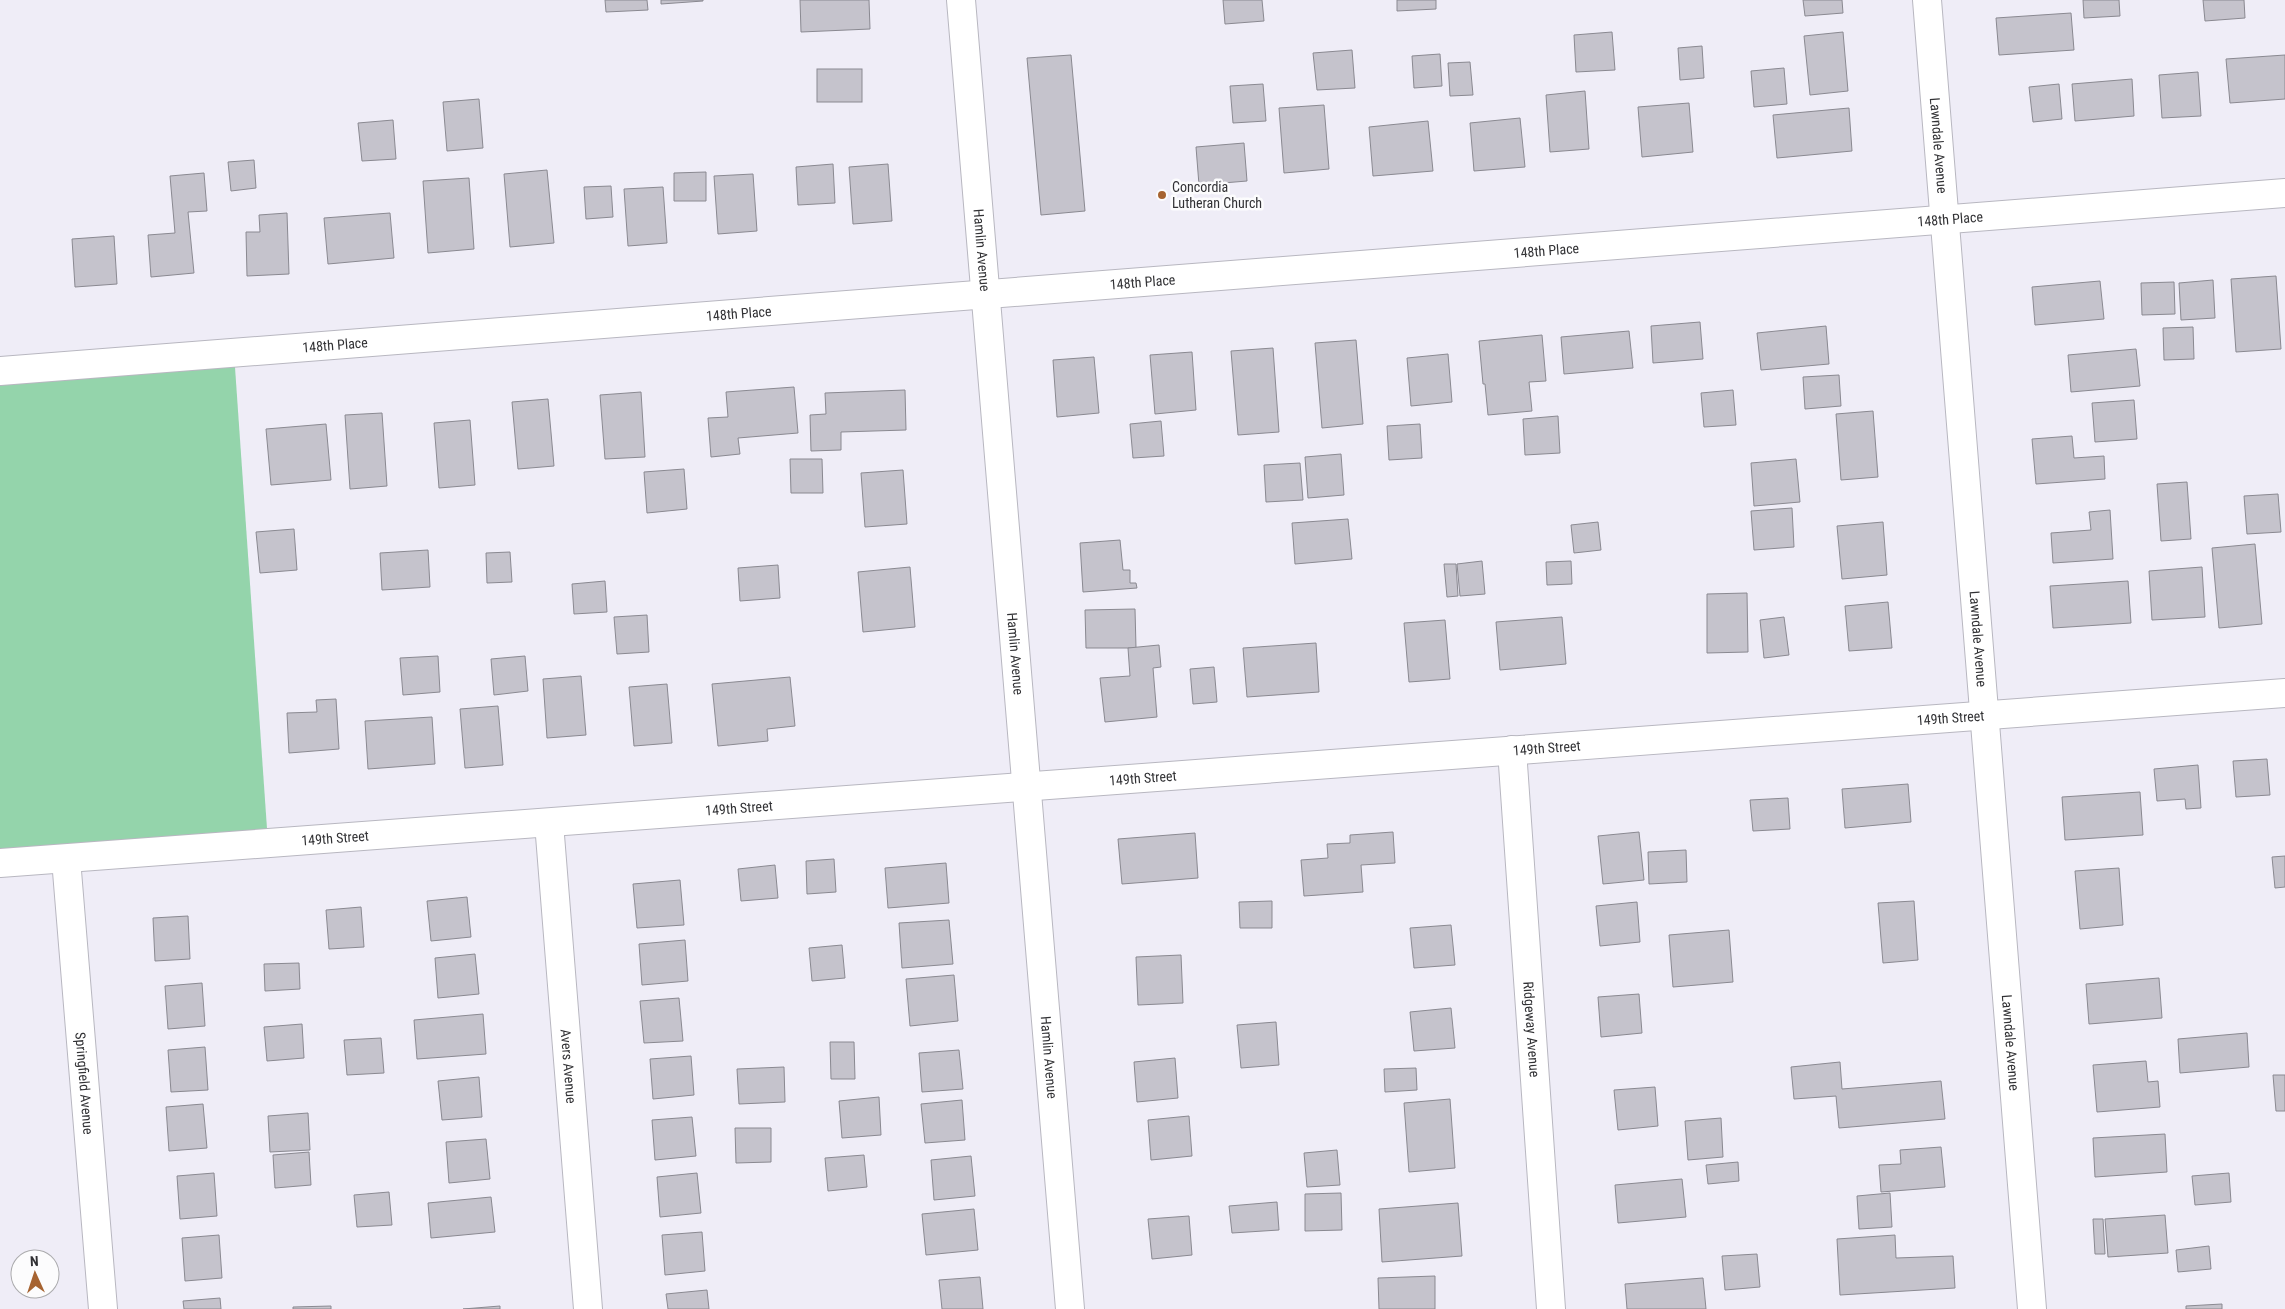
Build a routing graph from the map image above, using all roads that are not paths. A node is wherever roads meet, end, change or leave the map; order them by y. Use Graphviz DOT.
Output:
graph roads {
  1 [pos="961,0"];
  2 [pos="1927,0"];
  3 [pos="2285,193"];
  4 [pos="1945,219"];
  5 [pos="986,295"];
  6 [pos="0,370"];
  7 [pos="2285,693"];
  8 [pos="1984,715"];
  9 [pos="1512,750"];
  10 [pos="1026,786"];
  11 [pos="549,822"];
  12 [pos="66,858"];
  13 [pos="0,864"];
  14 [pos="103,1309"];
  15 [pos="588,1309"];
  16 [pos="1070,1309"];
  17 [pos="1552,1309"];
  18 [pos="2032,1309"];
  1 -- 5 [label="street, Hamlin Avenue"];
  2 -- 4 [label="street, Lawndale Avenue"];
  3 -- 4 [label="street, 148th Place"];
  4 -- 5 [label="street, 148th Place"];
  4 -- 8 [label="street, Lawndale Avenue"];
  5 -- 6 [label="street, 148th Place"];
  5 -- 10 [label="street, Hamlin Avenue"];
  7 -- 8 [label="street, 149th Street"];
  8 -- 9 [label="street, 149th Street"];
  8 -- 18 [label="street, Lawndale Avenue"];
  9 -- 10 [label="street, 149th Street"];
  9 -- 17 [label="street, Ridgeway Avenue"];
  10 -- 11 [label="street, 149th Street"];
  10 -- 16 [label="street, Hamlin Avenue"];
  11 -- 12 [label="street, 149th Street"];
  11 -- 15 [label="street, Avers Avenue"];
  12 -- 13 [label="street, 149th Street"];
  12 -- 14 [label="street, Springfield Avenue"];
}
